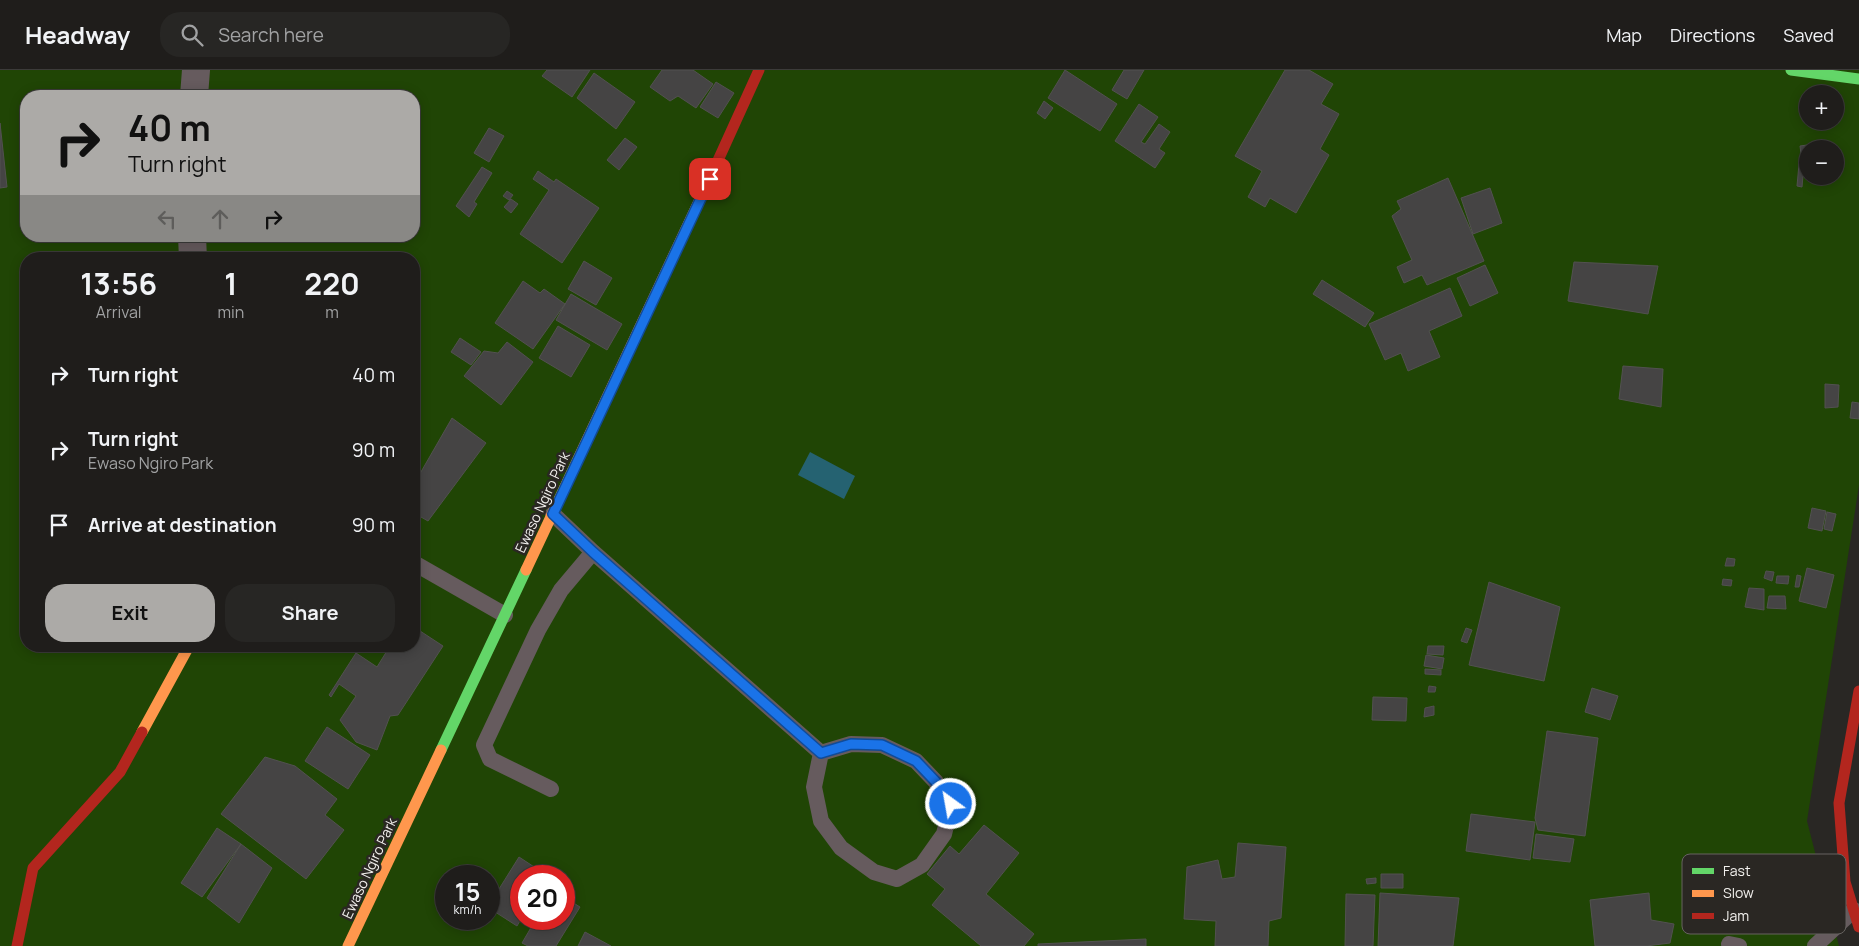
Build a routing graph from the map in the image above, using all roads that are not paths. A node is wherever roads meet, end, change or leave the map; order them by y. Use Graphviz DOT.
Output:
graph roads {
  1 [pos="196,70"];
  2 [pos="760,70"];
  3 [pos="1791,70"];
  4 [pos="1859,79"];
  5 [pos="194,90"];
  6 [pos="553,514"];
  7 [pos="593,552"];
  8 [pos="420,567"];
  9 [pos="505,615"];
  10 [pos="185,652"];
  11 [pos="1859,692"];
  12 [pos="821,753"];
  13 [pos="550,789"];
  14 [pos="1843,854"];
  15 [pos="1846,885"];
  16 [pos="1854,910"];
  17 [pos="1846,917"];
  18 [pos="1859,927"];
  19 [pos="1828,934"];
  20 [pos="17,946"];
  21 [pos="348,946"];
  22 [pos="1815,946"];
  1 -- 5 [label="street"];
  2 -- 6 [label="street, Ewaso Ngiro Park"];
  3 -- 4 [label="street"];
  6 -- 7 [label="lane"];
  6 -- 9 [label="street, Ewaso Ngiro Park"];
  7 -- 12 [label="lane"];
  7 -- 13 [label="lane"];
  8 -- 9 [label="lane"];
  9 -- 21 [label="street, Ewaso Ngiro Park"];
  10 -- 20 [label="street"];
  11 -- 14 [label="street"];
  12 -- 12 [label="lane"];
  15 -- 16 [label="street"];
  16 -- 17 [label="lane"];
  16 -- 18 [label="street"];
  19 -- 22 [label="lane"];
}
